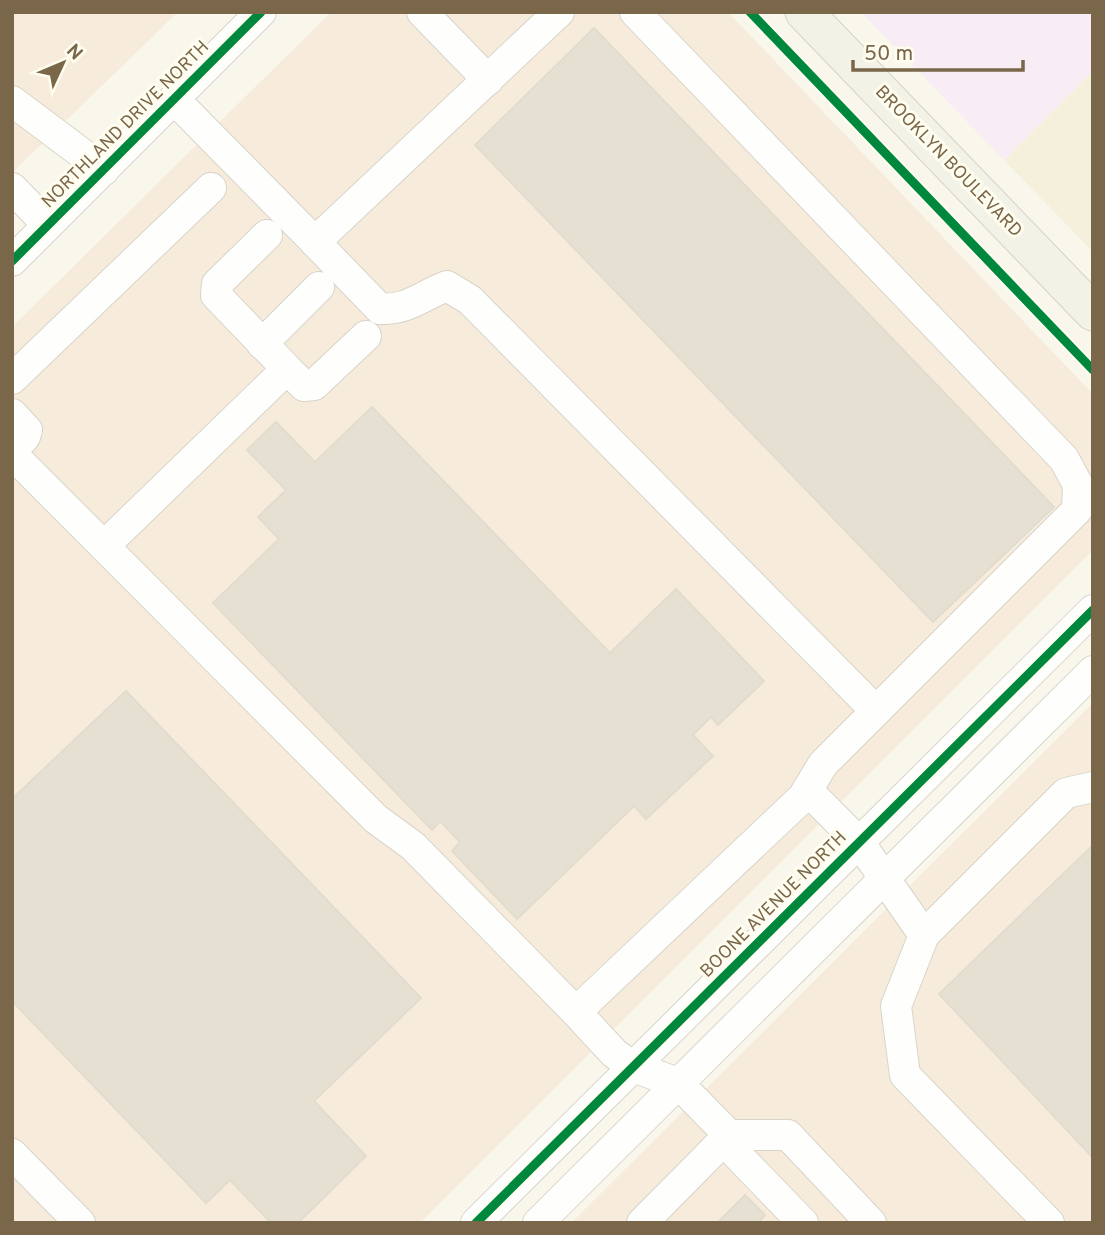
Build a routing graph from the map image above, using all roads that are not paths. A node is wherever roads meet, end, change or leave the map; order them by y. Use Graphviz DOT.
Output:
graph roads {
  1 [pos="261,12"];
  2 [pos="422,12"];
  3 [pos="559,12"];
  4 [pos="635,12"];
  5 [pos="804,12"];
  6 [pos="488,80"];
  7 [pos="174,99"];
  8 [pos="12,101"];
  9 [pos="104,170"];
  10 [pos="12,188"];
  11 [pos="211,188"];
  12 [pos="48,225"];
  13 [pos="267,235"];
  14 [pos="314,242"];
  15 [pos="12,261"];
  16 [pos="319,287"];
  17 [pos="1093,312"];
  18 [pos="366,336"];
  19 [pos="262,344"];
  20 [pos="286,369"];
  21 [pos="12,379"];
  22 [pos="12,414"];
  23 [pos="12,452"];
  24 [pos="104,546"];
  25 [pos="1093,610"];
  26 [pos="1093,671"];
  27 [pos="876,711"];
  28 [pos="1093,787"];
  29 [pos="807,790"];
  30 [pos="859,842"];
  31 [pos="884,878"];
  32 [pos="924,935"];
  33 [pos="576,1013"];
  34 [pos="633,1067"];
  35 [pos="678,1083"];
  36 [pos="727,1138"];
  37 [pos="12,1154"];
  38 [pos="79,1223"];
  39 [pos="476,1223"];
  40 [pos="538,1223"];
  41 [pos="642,1223"];
  42 [pos="803,1223"];
  43 [pos="871,1223"];
  44 [pos="1049,1223"];
  1 -- 7 [label="street, NORTHLAND DRIVE NORTH"];
  2 -- 6 [label="street"];
  3 -- 6 [label="street"];
  4 -- 27 [label="street"];
  5 -- 17 [label="main road, BROOKLYN BOULEVARD"];
  6 -- 14 [label="street"];
  7 -- 9 [label="street, NORTHLAND DRIVE NORTH"];
  7 -- 14 [label="street"];
  8 -- 9 [label="street"];
  9 -- 12 [label="street, NORTHLAND DRIVE NORTH"];
  10 -- 12 [label="street"];
  11 -- 21 [label="street"];
  12 -- 15 [label="street, NORTHLAND DRIVE NORTH"];
  13 -- 19 [label="street"];
  14 -- 27 [label="street"];
  16 -- 19 [label="street"];
  18 -- 20 [label="street"];
  19 -- 20 [label="street"];
  20 -- 24 [label="street"];
  22 -- 23 [label="street"];
  23 -- 24 [label="street"];
  24 -- 33 [label="street"];
  25 -- 30 [label="street, BOONE AVENUE NORTH"];
  26 -- 31 [label="street"];
  27 -- 29 [label="street"];
  28 -- 32 [label="street"];
  29 -- 30 [label="street"];
  29 -- 33 [label="street"];
  30 -- 31 [label="street"];
  30 -- 34 [label="street, BOONE AVENUE NORTH"];
  31 -- 32 [label="street"];
  31 -- 35 [label="street"];
  32 -- 44 [label="street"];
  33 -- 34 [label="street"];
  34 -- 35 [label="street"];
  34 -- 39 [label="street, BOONE AVENUE NORTH"];
  35 -- 36 [label="street"];
  35 -- 40 [label="street"];
  36 -- 41 [label="street"];
  36 -- 42 [label="street"];
  36 -- 43 [label="street"];
  37 -- 38 [label="street"];
}
